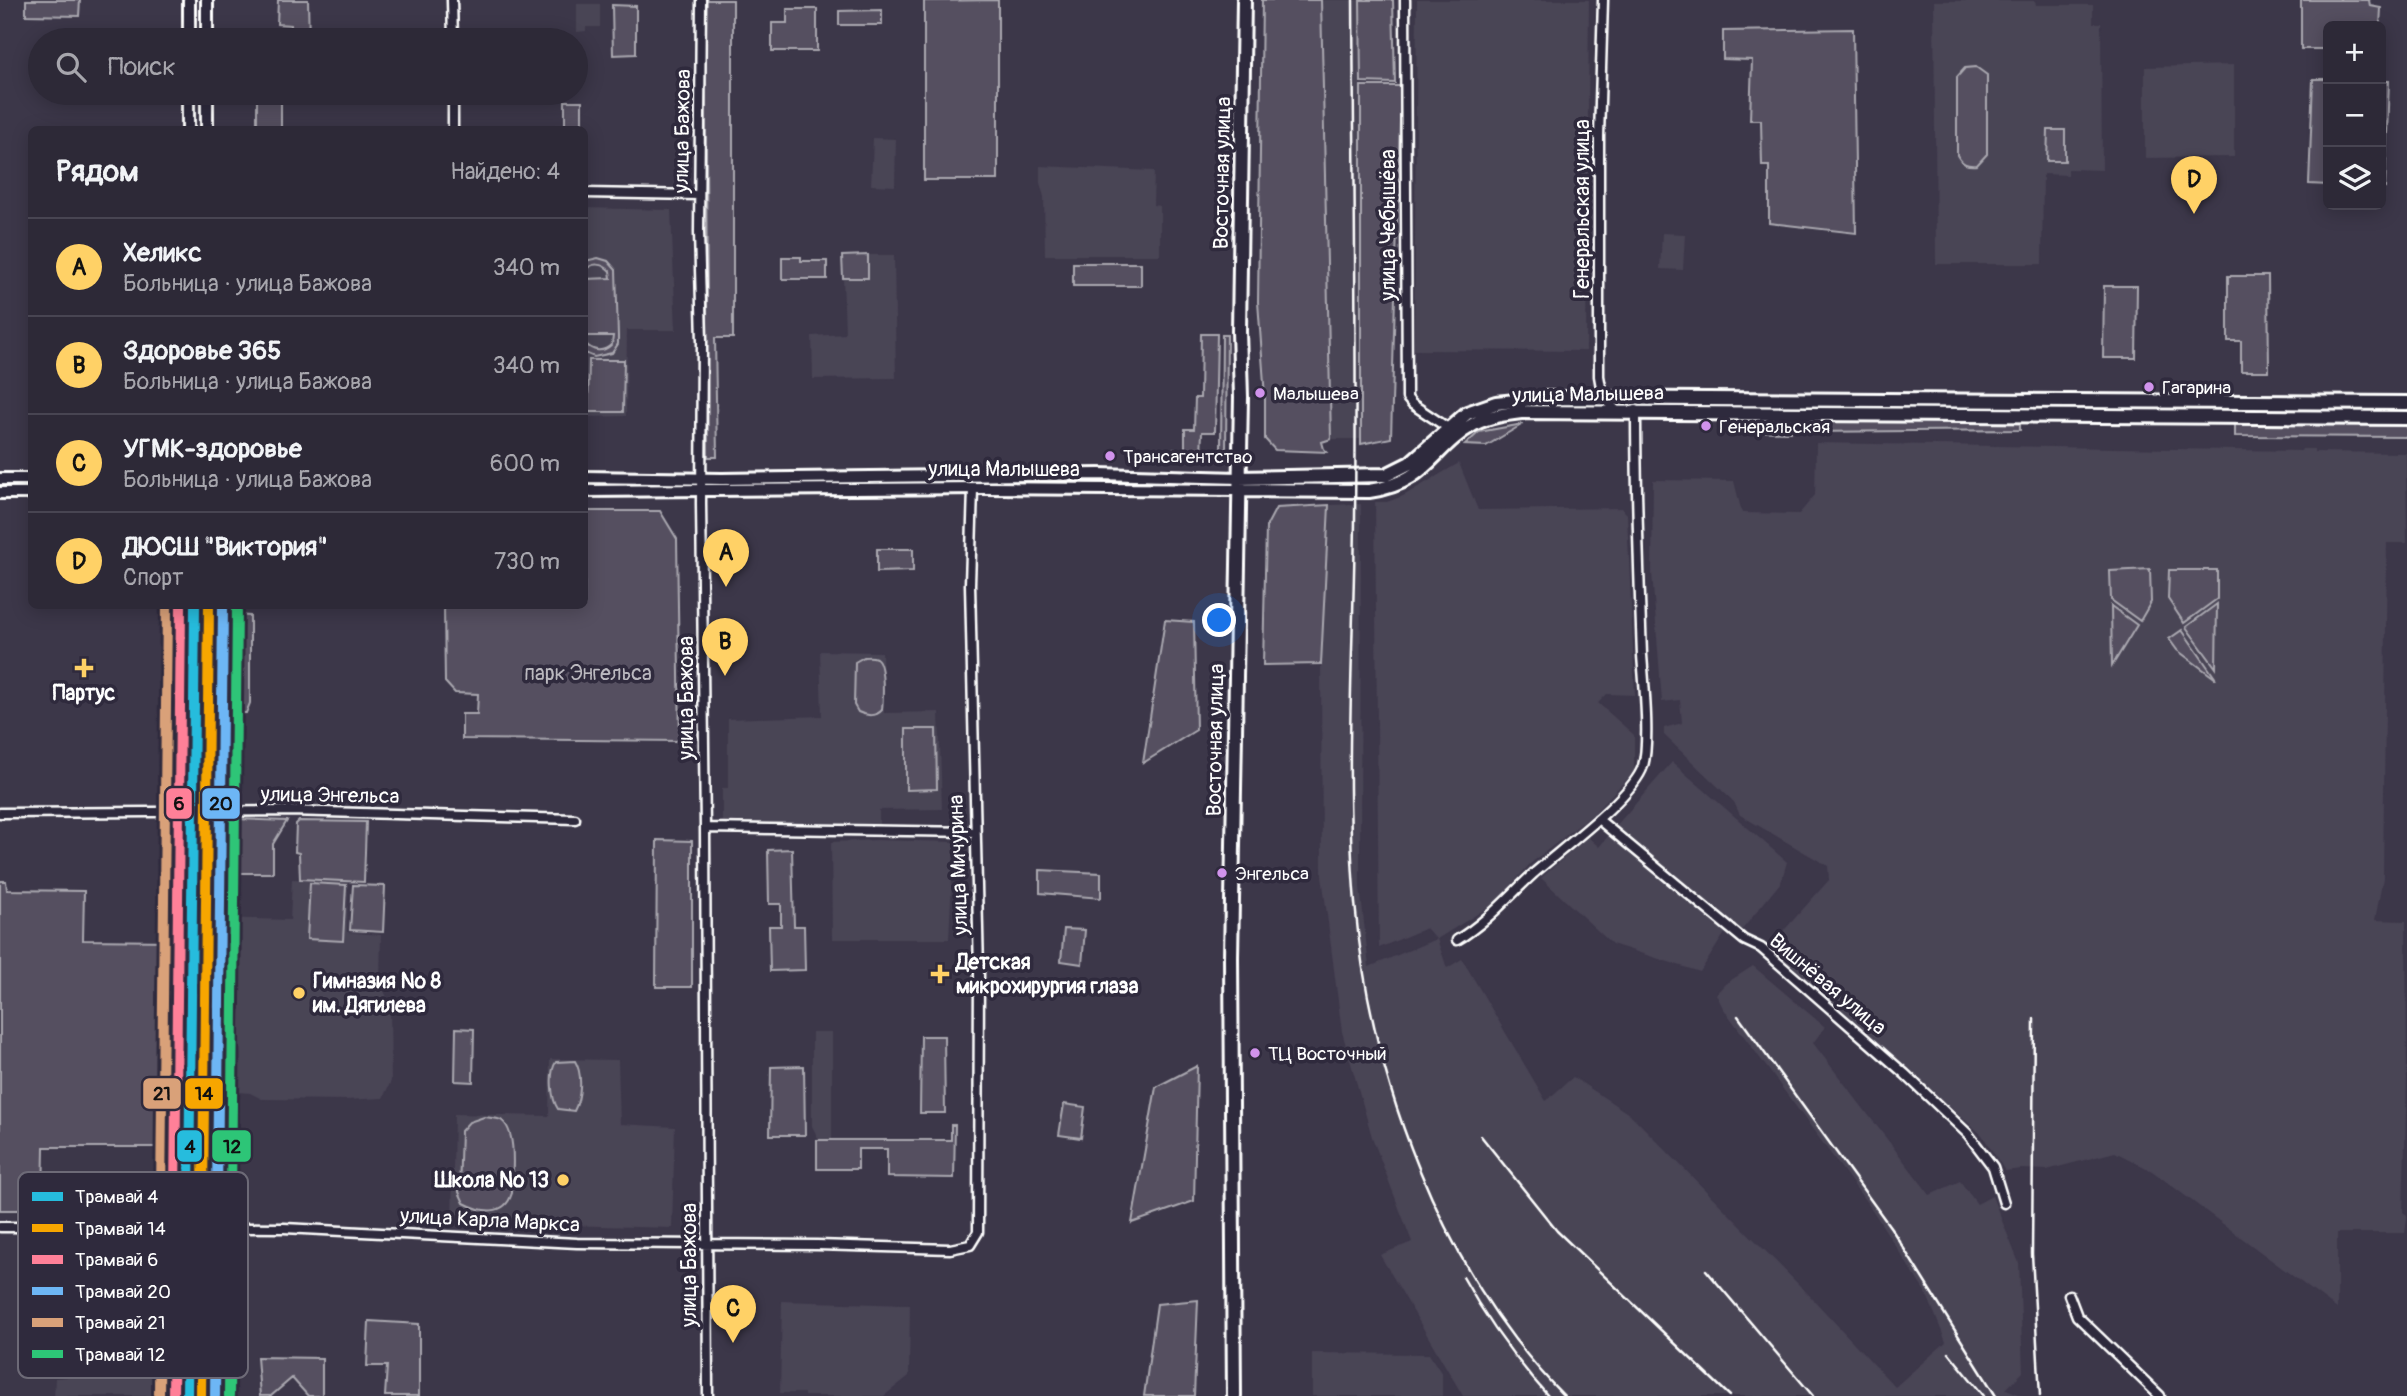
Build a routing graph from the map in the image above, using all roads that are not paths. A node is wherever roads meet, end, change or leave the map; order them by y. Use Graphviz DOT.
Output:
graph roads {
  1 [pos="189,0"];
  2 [pos="207,0"];
  3 [pos="452,0"];
  4 [pos="701,0"];
  5 [pos="1244,0"];
  6 [pos="1405,0"];
  7 [pos="1603,0"];
  8 [pos="189,28"];
  9 [pos="207,28"];
  10 [pos="453,28"];
  11 [pos="188,105"];
  12 [pos="207,105"];
  13 [pos="453,105"];
  14 [pos="188,126"];
  15 [pos="207,126"];
  16 [pos="453,126"];
  17 [pos="588,193"];
  18 [pos="699,195"];
  19 [pos="1603,398"];
  20 [pos="2407,402"];
  21 [pos="1636,405"];
  22 [pos="1618,412"];
  23 [pos="2407,418"];
  24 [pos="1448,428"];
  25 [pos="588,477"];
  26 [pos="0,479"];
  27 [pos="28,479"];
  28 [pos="701,484"];
  29 [pos="1239,484"];
  30 [pos="973,489"];
  31 [pos="588,491"];
  32 [pos="0,493"];
  33 [pos="28,493"];
  34 [pos="187,609"];
  35 [pos="207,609"];
  36 [pos="184,810"];
  37 [pos="206,811"];
  38 [pos="0,813"];
  39 [pos="575,819"];
  40 [pos="1598,820"];
  41 [pos="705,828"];
  42 [pos="975,832"];
  43 [pos="1457,940"];
  44 [pos="182,1172"];
  45 [pos="200,1172"];
  46 [pos="2004,1203"];
  47 [pos="0,1227"];
  48 [pos="18,1227"];
  49 [pos="248,1227"];
  50 [pos="975,1240"];
  51 [pos="707,1245"];
  52 [pos="2069,1295"];
  53 [pos="181,1378"];
  54 [pos="198,1378"];
  55 [pos="181,1396"];
  56 [pos="198,1396"];
  57 [pos="708,1396"];
  58 [pos="1234,1396"];
  59 [pos="2160,1396"];
  1 -- 8 [label="main road"];
  2 -- 9 [label="main road"];
  3 -- 10 [label="street"];
  4 -- 18 [label="street, улица Бажова"];
  5 -- 29 [label="main road, Восточная улица"];
  6 -- 24 [label="street, улица Чебышёва"];
  7 -- 19 [label="street, Генеральская улица"];
  11 -- 14 [label="main road"];
  12 -- 15 [label="main road"];
  13 -- 16 [label="street"];
  17 -- 18 [label="street"];
  18 -- 28 [label="street, улица Бажова"];
  19 -- 21 [label="main road, улица Малышева"];
  19 -- 22 [label="street"];
  19 -- 24 [label="main road, улица Малышева"];
  20 -- 21 [label="main road, улица Малышева"];
  21 -- 22 [label="main road, улица Малышева"];
  21 -- 23 [label="main road, улица Малышева"];
  21 -- 40 [label="street"];
  22 -- 29 [label="main road, улица Малышева"];
  24 -- 29 [label="main road, улица Малышева"];
  25 -- 28 [label="main road, улица Малышева"];
  26 -- 27 [label="main road"];
  28 -- 29 [label="main road, улица Малышева"];
  28 -- 30 [label="main road, улица Малышева"];
  28 -- 31 [label="main road, улица Малышева"];
  28 -- 41 [label="street, улица Бажова"];
  29 -- 30 [label="main road, улица Малышева"];
  29 -- 58 [label="main road, Восточная улица"];
  30 -- 42 [label="street, улица Мичурина"];
  32 -- 33 [label="main road"];
  34 -- 36 [label="main road"];
  35 -- 37 [label="main road"];
  36 -- 37 [label="street, улица Энгельса"];
  36 -- 38 [label="street, улица Энгельса"];
  36 -- 44 [label="main road"];
  37 -- 39 [label="street, улица Энгельса"];
  37 -- 45 [label="main road"];
  40 -- 43 [label="street"];
  40 -- 46 [label="street, Вишнёвая улица"];
  41 -- 42 [label="street"];
  41 -- 51 [label="street, улица Бажова"];
  42 -- 50 [label="street, улица Мичурина"];
  47 -- 48 [label="street, улица Карла Маркса"];
  49 -- 51 [label="street, улица Карла Маркса"];
  50 -- 51 [label="street, улица Карла Маркса"];
  51 -- 57 [label="street, улица Бажова"];
  52 -- 59 [label="street"];
  53 -- 55 [label="main road"];
  54 -- 56 [label="main road"];
}
